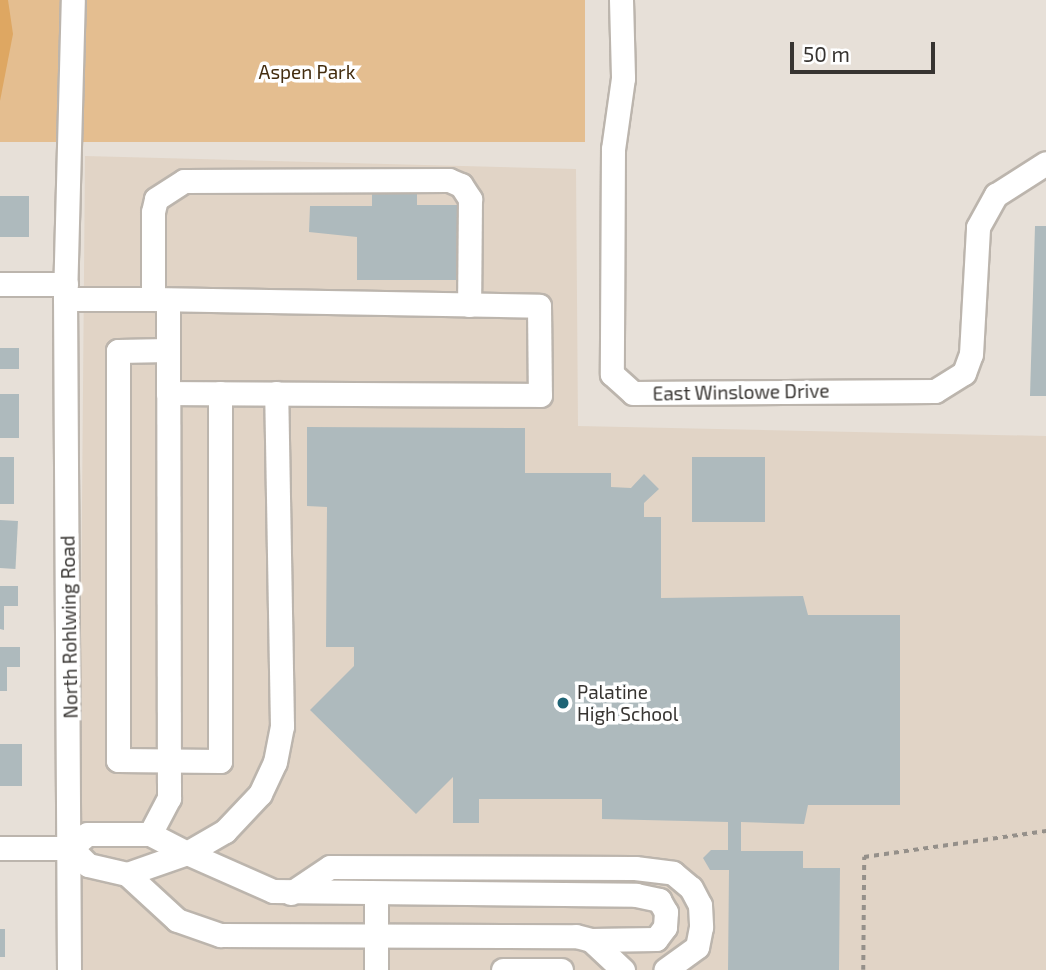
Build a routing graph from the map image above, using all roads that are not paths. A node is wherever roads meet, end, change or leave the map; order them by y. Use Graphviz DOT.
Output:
graph roads {
  1 [pos="73,0"];
  2 [pos="621,0"];
  3 [pos="1046,163"];
  4 [pos="0,284"];
  5 [pos="66,292"];
  6 [pos="161,300"];
  7 [pos="469,305"];
  8 [pos="169,350"];
  9 [pos="169,393"];
  10 [pos="219,393"];
  11 [pos="276,393"];
  12 [pos="169,760"];
  13 [pos="150,834"];
  14 [pos="0,848"];
  15 [pos="72,848"];
  16 [pos="187,853"];
  17 [pos="127,874"];
  18 [pos="292,893"];
  19 [pos="376,896"];
  20 [pos="377,936"];
  21 [pos="591,940"];
  22 [pos="697,947"];
  23 [pos="69,970"];
  24 [pos="376,970"];
  25 [pos="503,970"];
  26 [pos="561,970"];
  27 [pos="624,970"];
  28 [pos="665,970"];
  29 [pos="703,970"];
  1 -- 5 [label="street, North Rohlwing Road"];
  2 -- 3 [label="street, East Winslowe Drive"];
  4 -- 5 [label="street"];
  5 -- 6 [label="street"];
  5 -- 15 [label="street, North Rohlwing Road"];
  6 -- 7 [label="street"];
  6 -- 7 [label="street"];
  6 -- 8 [label="street"];
  7 -- 11 [label="street"];
  8 -- 9 [label="street"];
  8 -- 12 [label="street"];
  9 -- 10 [label="street"];
  9 -- 12 [label="street"];
  10 -- 11 [label="street"];
  10 -- 12 [label="street"];
  11 -- 16 [label="street"];
  12 -- 13 [label="street"];
  13 -- 15 [label="street"];
  13 -- 16 [label="street"];
  14 -- 15 [label="street"];
  15 -- 17 [label="street"];
  15 -- 23 [label="street, North Rohlwing Road"];
  16 -- 17 [label="street"];
  16 -- 18 [label="street"];
  17 -- 20 [label="street"];
  18 -- 19 [label="street"];
  18 -- 22 [label="street"];
  19 -- 20 [label="street"];
  19 -- 21 [label="street"];
  20 -- 21 [label="street"];
  20 -- 24 [label="street"];
  21 -- 27 [label="street"];
  22 -- 28 [label="street"];
  22 -- 29 [label="street"];
  25 -- 26 [label="street"];
}
